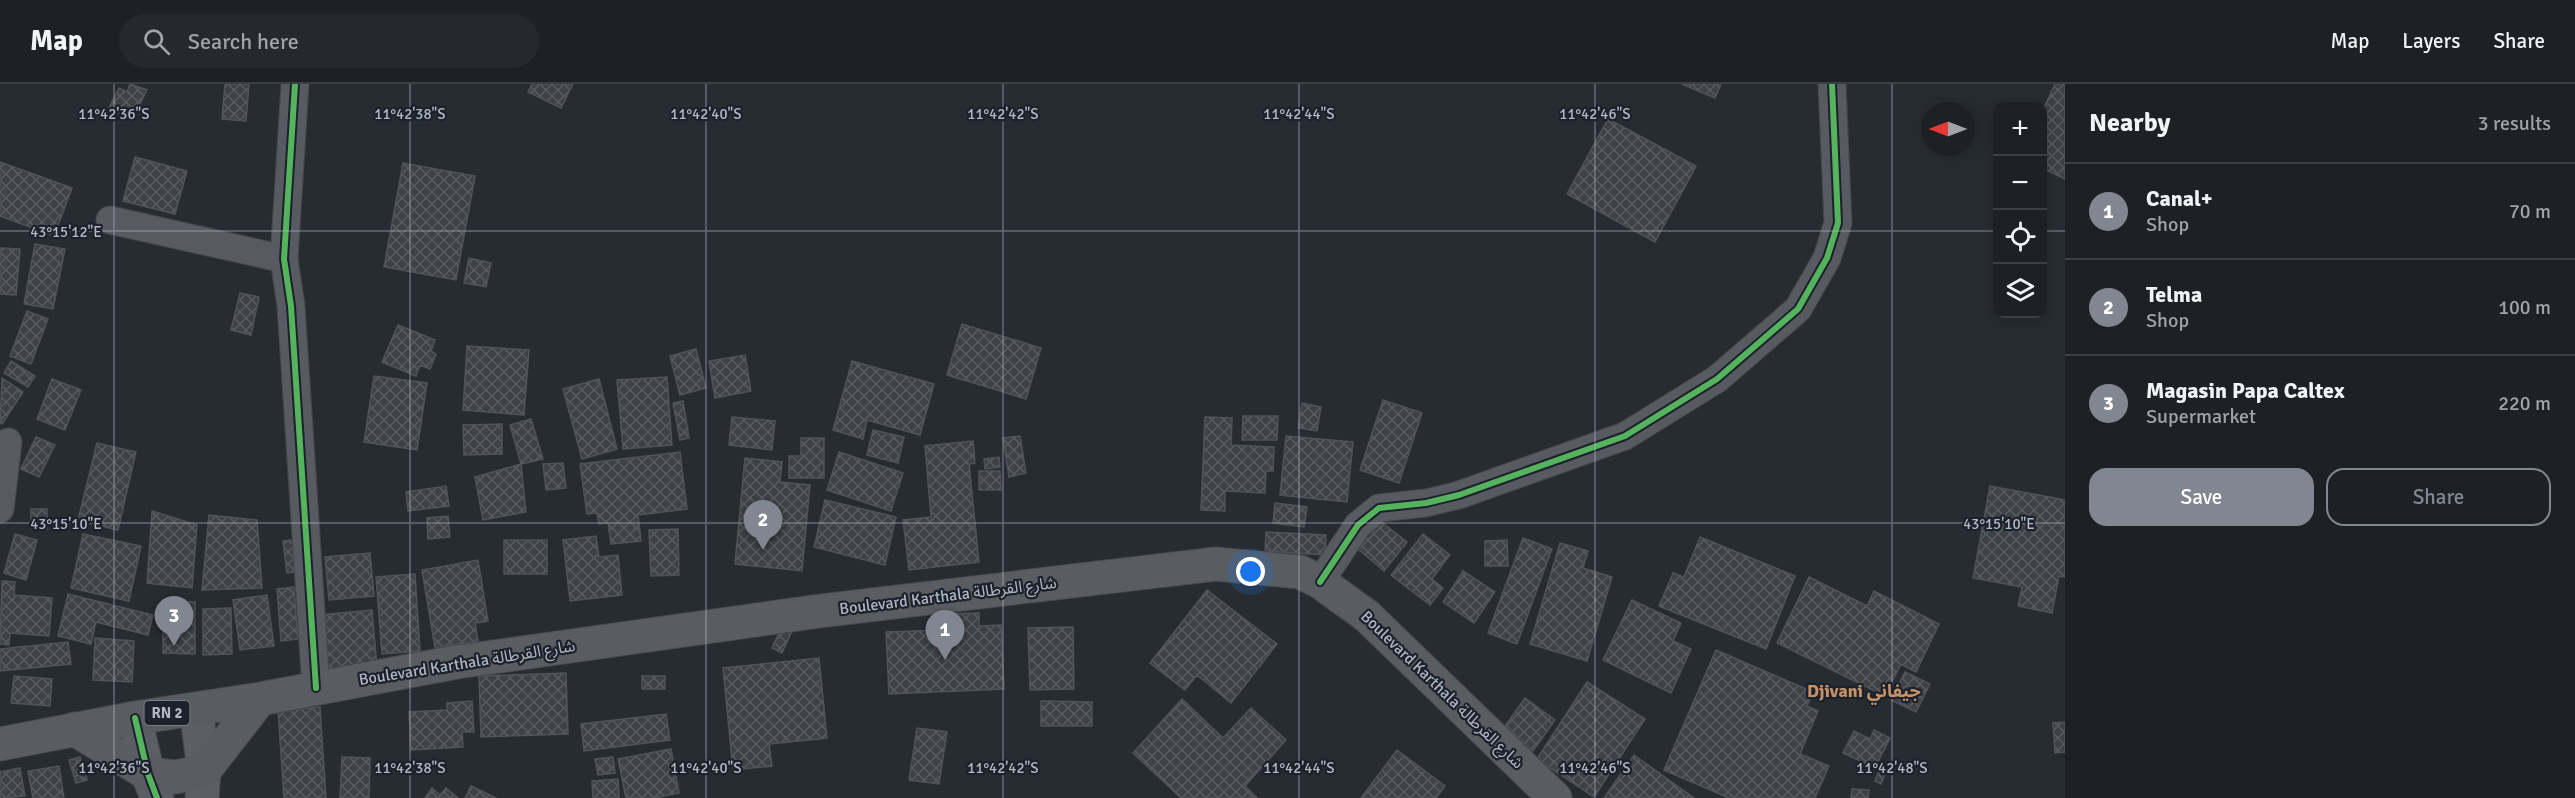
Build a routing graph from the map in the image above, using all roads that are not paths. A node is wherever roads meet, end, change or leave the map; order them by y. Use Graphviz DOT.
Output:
graph roads {
  1 [pos="295,84"];
  2 [pos="1832,84"];
  3 [pos="110,220"];
  4 [pos="284,259"];
  5 [pos="8,442"];
  6 [pos="0,509"];
  7 [pos="1320,582"];
  8 [pos="316,688"];
  9 [pos="260,699"];
  10 [pos="196,709"];
  11 [pos="135,718"];
  12 [pos="74,729"];
  13 [pos="0,744"];
  14 [pos="203,785"];
  15 [pos="153,786"];
  16 [pos="1555,798"];
  1 -- 4 [label="street"];
  2 -- 7 [label="street"];
  3 -- 4 [label="street"];
  4 -- 8 [label="street"];
  5 -- 6 [label="street"];
  7 -- 8 [label="main road, Boulevard Karthala شارع القرطالة / RN 2"];
  7 -- 16 [label="main road, Boulevard Karthala شارع القرطالة / RN 2"];
  8 -- 9 [label="main road, Boulevard Karthala شارع القرطالة / RN 2"];
  9 -- 10 [label="main road, Boulevard Karthala شارع القرطالة / RN 2"];
  9 -- 14 [label="main road"];
  10 -- 11 [label="main road, Boulevard Karthala شارع القرطالة / RN 2"];
  10 -- 14 [label="street"];
  11 -- 12 [label="main road, Boulevard Karthala شارع القرطالة / RN 2"];
  11 -- 15 [label="street"];
  12 -- 13 [label="main road, Boulevard Karthala شارع القرطالة / RN 2"];
  12 -- 15 [label="main road"];
  14 -- 15 [label="main road"];
}
